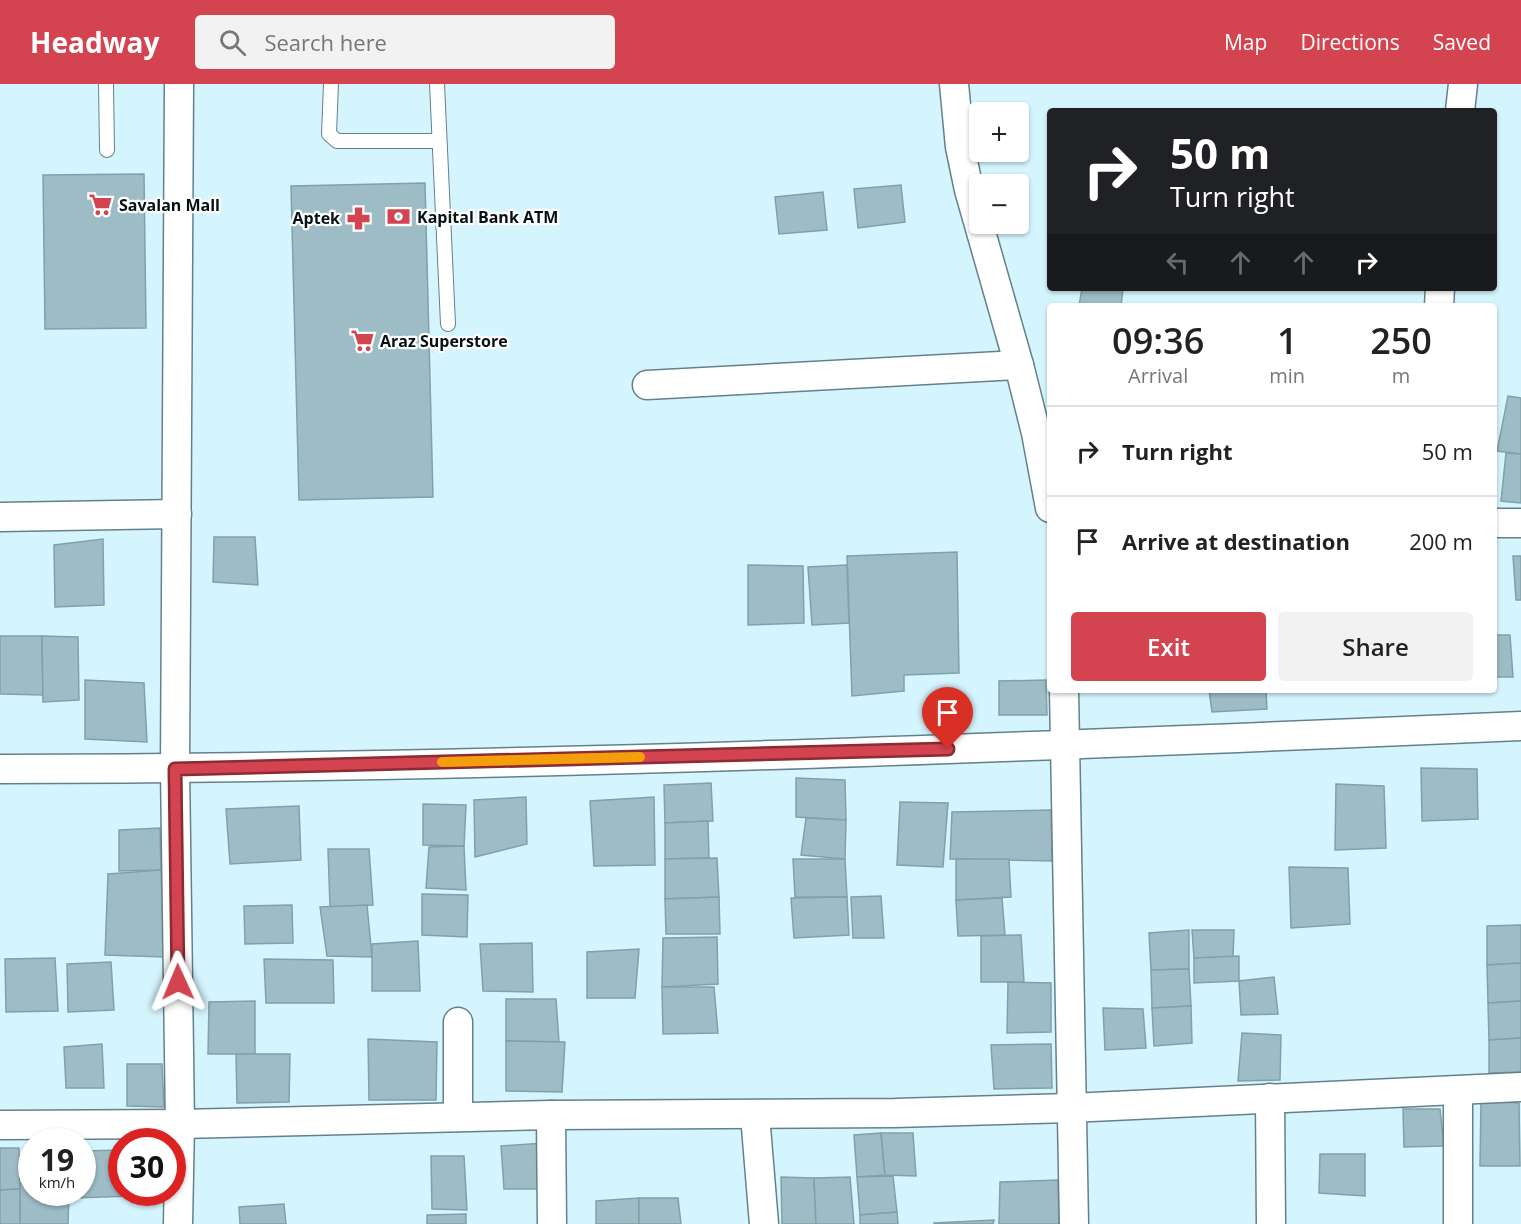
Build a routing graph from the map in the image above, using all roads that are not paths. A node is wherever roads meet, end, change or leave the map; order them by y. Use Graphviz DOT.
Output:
graph roads {
  1 [pos="106,84"];
  2 [pos="179,84"];
  3 [pos="331,84"];
  4 [pos="436,84"];
  5 [pos="954,84"];
  6 [pos="1463,84"];
  7 [pos="1460,108"];
  8 [pos="439,141"];
  9 [pos="107,150"];
  10 [pos="448,324"];
  11 [pos="1019,365"];
  12 [pos="647,385"];
  13 [pos="1047,492"];
  14 [pos="177,514"];
  15 [pos="0,518"];
  16 [pos="1497,523"];
  17 [pos="1521,523"];
  18 [pos="1064,693"];
  19 [pos="1521,726"];
  20 [pos="1065,746"];
  21 [pos="0,769"];
  22 [pos="175,769"];
  23 [pos="458,1022"];
  24 [pos="1521,1087"];
  25 [pos="1458,1091"];
  26 [pos="1270,1098"];
  27 [pos="1070,1108"];
  28 [pos="551,1115"];
  29 [pos="755,1115"];
  30 [pos="458,1117"];
  31 [pos="180,1124"];
  32 [pos="0,1125"];
  33 [pos="178,1224"];
  34 [pos="552,1224"];
  35 [pos="764,1224"];
  36 [pos="1074,1224"];
  37 [pos="1270,1224"];
  38 [pos="1458,1224"];
  1 -- 9 [label="lane"];
  2 -- 14 [label="street"];
  3 -- 8 [label="lane"];
  4 -- 8 [label="lane"];
  5 -- 11 [label="street"];
  6 -- 7 [label="street"];
  8 -- 10 [label="lane"];
  11 -- 12 [label="street"];
  11 -- 13 [label="street"];
  14 -- 15 [label="street"];
  14 -- 22 [label="street"];
  16 -- 17 [label="street"];
  18 -- 20 [label="street"];
  19 -- 20 [label="street"];
  20 -- 22 [label="street"];
  20 -- 27 [label="street"];
  21 -- 22 [label="street"];
  22 -- 31 [label="street"];
  23 -- 30 [label="street"];
  24 -- 25 [label="street"];
  25 -- 26 [label="street"];
  25 -- 38 [label="street"];
  26 -- 27 [label="street"];
  26 -- 37 [label="street"];
  27 -- 29 [label="street"];
  27 -- 36 [label="street"];
  28 -- 29 [label="street"];
  28 -- 30 [label="street"];
  28 -- 34 [label="street"];
  29 -- 35 [label="street"];
  30 -- 31 [label="street"];
  31 -- 32 [label="street"];
  31 -- 33 [label="street"];
}
